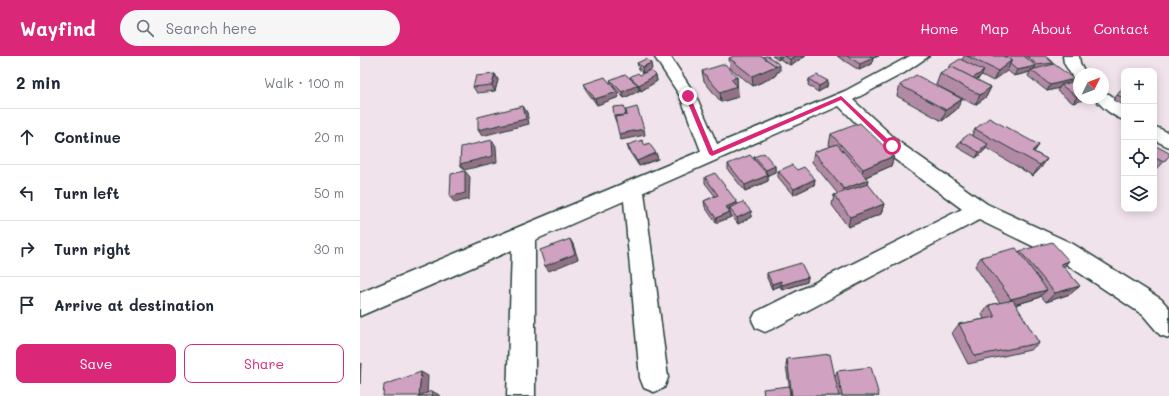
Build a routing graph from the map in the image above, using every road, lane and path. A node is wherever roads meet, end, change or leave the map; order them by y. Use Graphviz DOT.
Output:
graph roads {
  1 [pos="662,56"];
  2 [pos="921,56"];
  3 [pos="1071,56"];
  4 [pos="1075,68"];
  5 [pos="841,98"];
  6 [pos="1109,103"];
  7 [pos="1121,112"];
  8 [pos="1157,134"];
  9 [pos="1169,141"];
  10 [pos="712,154"];
  11 [pos="633,189"];
  12 [pos="979,210"];
  13 [pos="524,236"];
  14 [pos="360,305"];
  15 [pos="765,320"];
  16 [pos="1169,326"];
  17 [pos="654,378"];
  18 [pos="521,396"];
  1 -- 10 [label="street"];
  2 -- 5 [label="street"];
  3 -- 4 [label="street"];
  5 -- 10 [label="street"];
  5 -- 12 [label="street"];
  6 -- 7 [label="street"];
  8 -- 9 [label="street"];
  10 -- 11 [label="street"];
  11 -- 13 [label="street"];
  11 -- 17 [label="street"];
  12 -- 15 [label="street"];
  12 -- 16 [label="street"];
  13 -- 14 [label="street"];
  13 -- 18 [label="street"];
}
